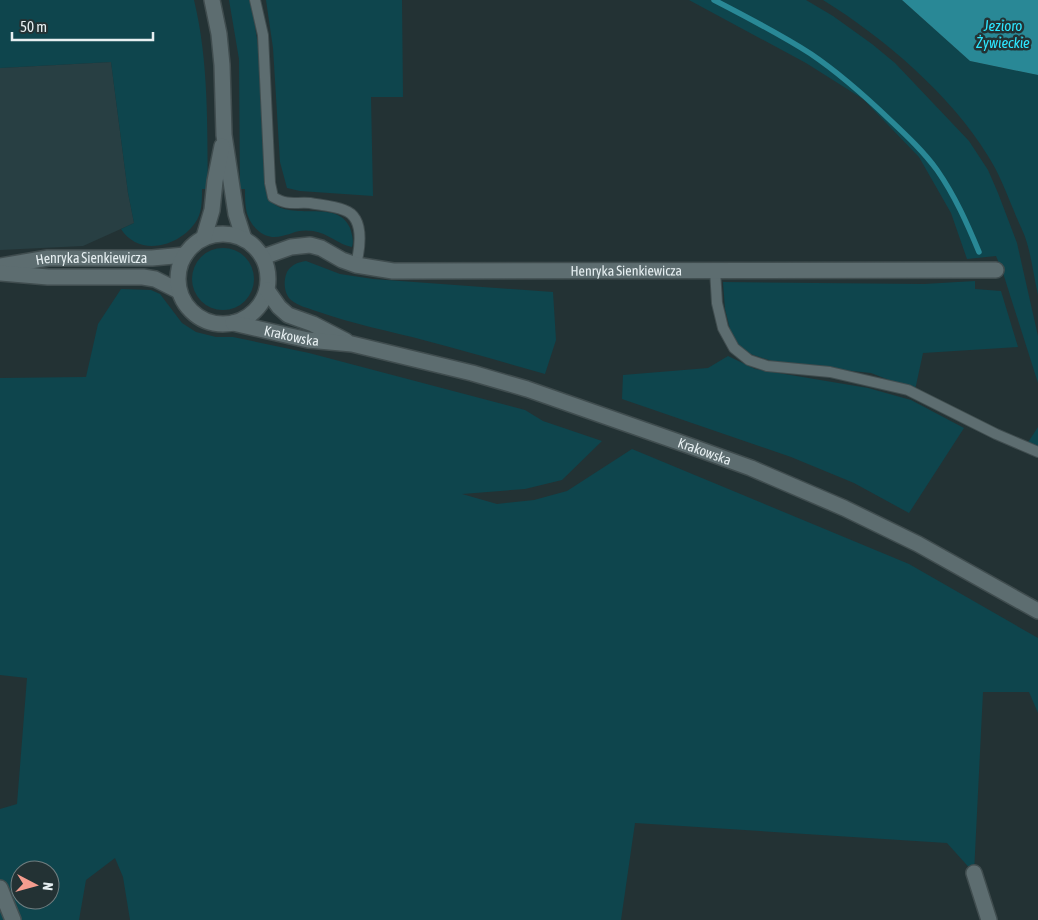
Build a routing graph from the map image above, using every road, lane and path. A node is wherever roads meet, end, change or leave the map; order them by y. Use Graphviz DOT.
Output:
graph roads {
  1 [pos="212,0"];
  2 [pos="255,0"];
  3 [pos="224,135"];
  4 [pos="204,238"];
  5 [pos="244,239"];
  6 [pos="185,255"];
  7 [pos="263,257"];
  8 [pos="356,265"];
  9 [pos="0,266"];
  10 [pos="715,270"];
  11 [pos="996,270"];
  12 [pos="0,273"];
  13 [pos="267,290"];
  14 [pos="179,291"];
  15 [pos="233,323"];
  16 [pos="352,344"];
  17 [pos="1038,452"];
  18 [pos="1038,611"];
  19 [pos="974,874"];
  20 [pos="0,888"];
  21 [pos="13,920"];
  22 [pos="989,920"];
  1 -- 3 [label="main road"];
  2 -- 8 [label="lane"];
  3 -- 4 [label="main road"];
  3 -- 5 [label="main road"];
  4 -- 5 [label="main road"];
  4 -- 6 [label="main road"];
  5 -- 7 [label="main road"];
  6 -- 9 [label="main road, Henryka Sienkiewicza"];
  6 -- 14 [label="main road"];
  7 -- 8 [label="main road, Henryka Sienkiewicza"];
  7 -- 13 [label="main road"];
  8 -- 10 [label="main road, Henryka Sienkiewicza"];
  10 -- 11 [label="main road, Henryka Sienkiewicza"];
  10 -- 17 [label="lane"];
  12 -- 14 [label="main road, Henryka Sienkiewicza"];
  13 -- 15 [label="main road"];
  13 -- 16 [label="main road, Krakowska"];
  14 -- 15 [label="main road"];
  15 -- 16 [label="main road, Krakowska"];
  16 -- 18 [label="main road, Krakowska"];
  19 -- 22 [label="main road"];
  20 -- 21 [label="main road"];
}
